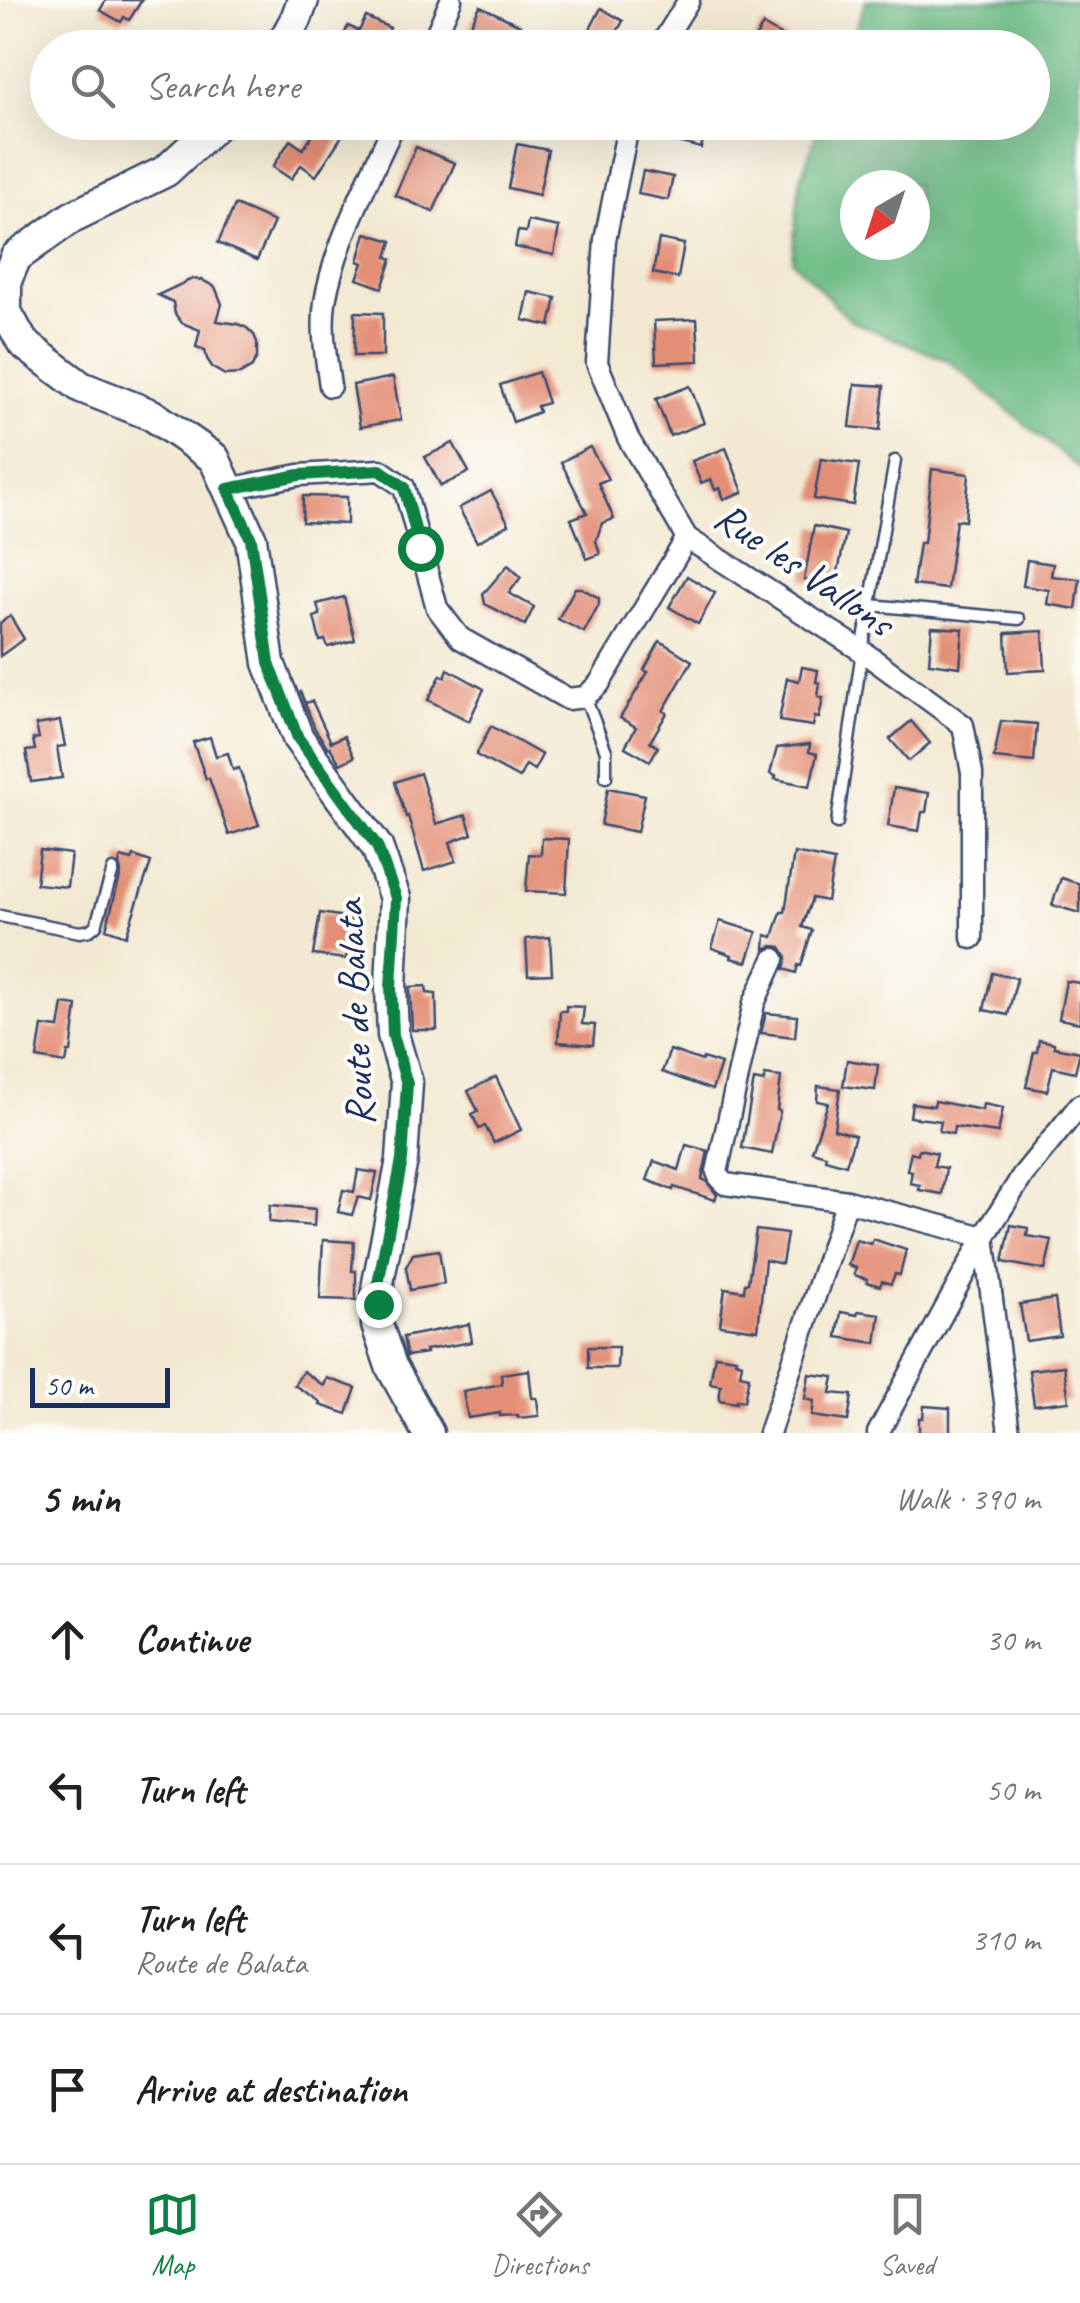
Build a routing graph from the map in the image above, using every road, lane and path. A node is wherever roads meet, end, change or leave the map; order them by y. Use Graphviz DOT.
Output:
graph roads {
  1 [pos="303,0"];
  2 [pos="451,0"];
  3 [pos="689,0"];
  4 [pos="289,30"];
  5 [pos="438,30"];
  6 [pos="670,30"];
  7 [pos="200,140"];
  8 [pos="387,140"];
  9 [pos="624,140"];
  10 [pos="330,386"];
  11 [pos="895,461"];
  12 [pos="228,489"];
  13 [pos="687,538"];
  14 [pos="870,605"];
  15 [pos="1020,619"];
  16 [pos="862,651"];
  17 [pos="585,697"];
  18 [pos="606,777"];
  19 [pos="836,822"];
  20 [pos="112,870"];
  21 [pos="0,916"];
  22 [pos="972,938"];
  23 [pos="774,960"];
  24 [pos="1080,1105"];
  25 [pos="847,1202"];
  26 [pos="984,1237"];
  27 [pos="428,1433"];
  28 [pos="770,1433"];
  29 [pos="878,1433"];
  30 [pos="1010,1433"];
  1 -- 4 [label="main road"];
  2 -- 5 [label="street"];
  3 -- 6 [label="street"];
  7 -- 12 [label="main road, Route de Balata"];
  8 -- 10 [label="street"];
  9 -- 13 [label="street, Rue les Vallons"];
  11 -- 14 [label="lane"];
  12 -- 17 [label="street"];
  12 -- 27 [label="main road, Route de Balata"];
  13 -- 16 [label="street, Rue les Vallons"];
  13 -- 17 [label="street"];
  14 -- 15 [label="lane"];
  14 -- 16 [label="lane"];
  16 -- 19 [label="lane"];
  16 -- 22 [label="street, Rue les Vallons"];
  17 -- 18 [label="lane"];
  20 -- 21 [label="lane"];
  23 -- 25 [label="street"];
  24 -- 26 [label="street"];
  25 -- 26 [label="street"];
  25 -- 28 [label="street"];
  26 -- 29 [label="street"];
  26 -- 30 [label="street"];
}
